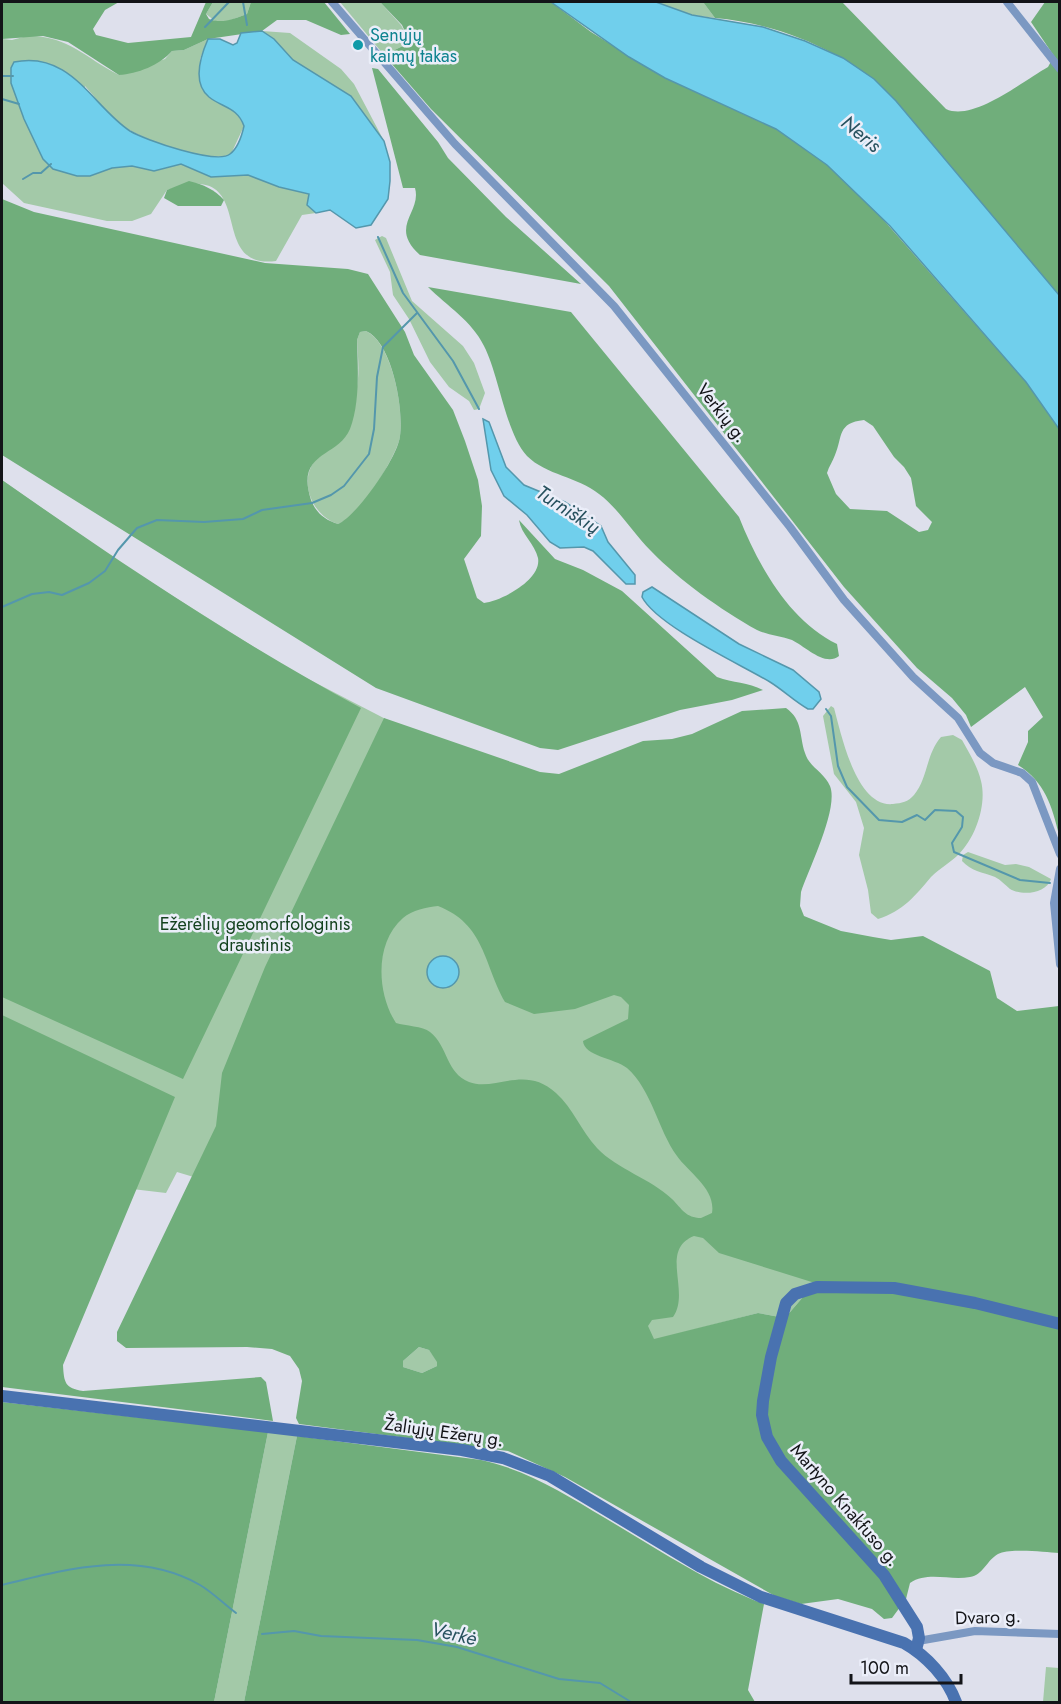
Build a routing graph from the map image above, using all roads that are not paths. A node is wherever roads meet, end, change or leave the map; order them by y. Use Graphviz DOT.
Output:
graph roads {
  1 [pos="332,2"];
  2 [pos="1007,2"];
  3 [pos="1059,69"];
  4 [pos="1059,854"];
  5 [pos="1059,869"];
  6 [pos="1059,964"];
  7 [pos="1059,1324"];
  8 [pos="2,1396"];
  9 [pos="1059,1635"];
  10 [pos="917,1645"];
  11 [pos="956,1702"];
  1 -- 4 [label="street, Verkių g."];
  2 -- 3 [label="street"];
  5 -- 6 [label="street"];
  7 -- 10 [label="main road, Martyno Knakfuso g."];
  8 -- 10 [label="main road, Žaliųjų Ežerų g."];
  9 -- 10 [label="street, Dvaro g."];
  10 -- 11 [label="main road, Žaliųjų Ežerų g."];
}
